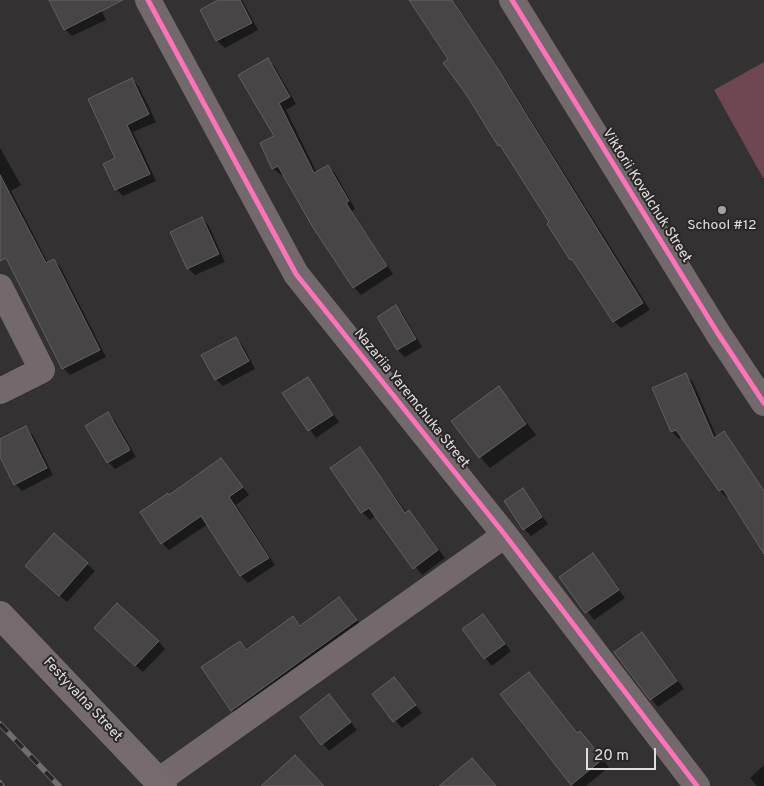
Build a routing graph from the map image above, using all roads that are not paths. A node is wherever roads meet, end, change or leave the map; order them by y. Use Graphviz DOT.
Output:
graph roads {
  1 [pos="148,0"];
  2 [pos="512,0"];
  3 [pos="0,287"];
  4 [pos="0,391"];
  5 [pos="764,402"];
  6 [pos="505,535"];
  7 [pos="0,616"];
  8 [pos="160,784"];
  9 [pos="697,786"];
  1 -- 6 [label="street, Nazariia Yaremchuka Street"];
  2 -- 5 [label="street, Viktorii Kovalchuk Street"];
  3 -- 4 [label="street"];
  6 -- 8 [label="street"];
  6 -- 9 [label="street, Nazariia Yaremchuka Street"];
  7 -- 8 [label="street, Festyvalna Street"];
}
